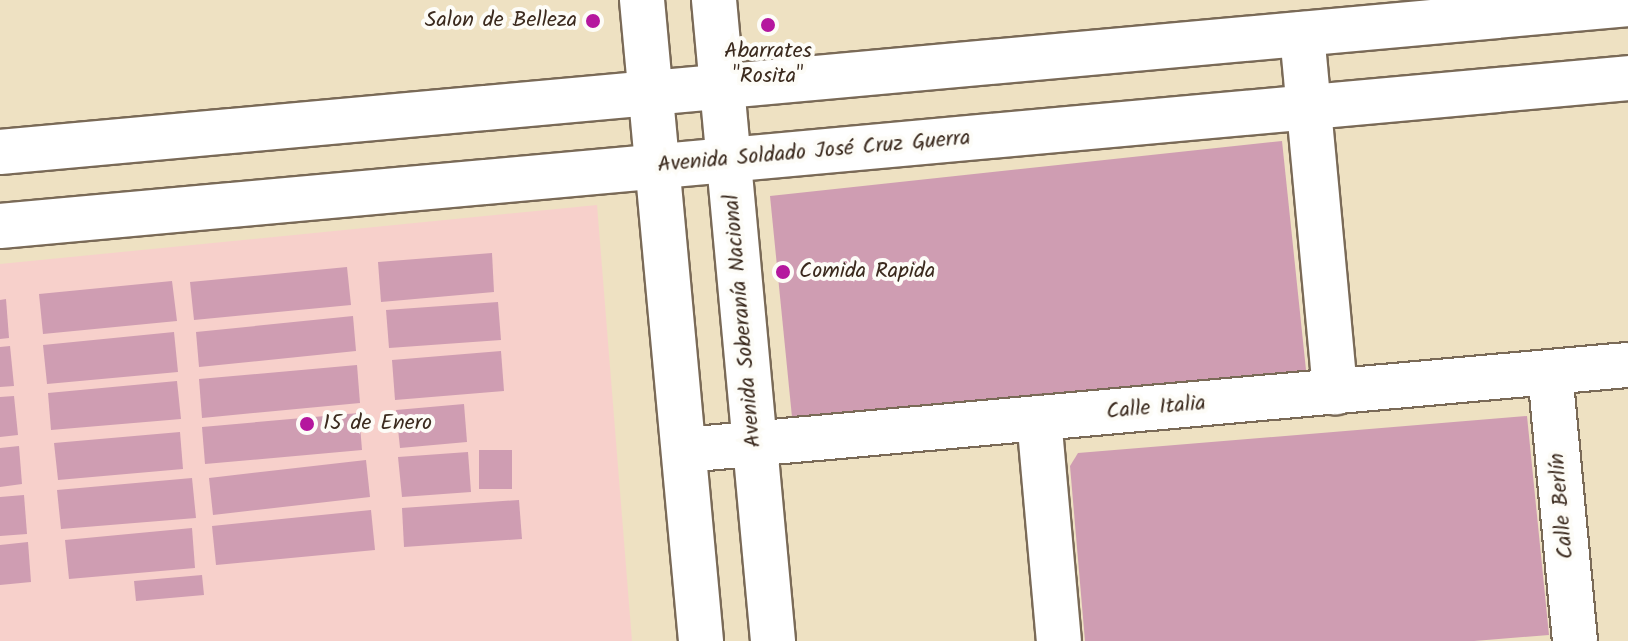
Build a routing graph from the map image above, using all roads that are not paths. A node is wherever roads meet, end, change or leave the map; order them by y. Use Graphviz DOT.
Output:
graph roads {
  1 [pos="642,0"];
  2 [pos="714,0"];
  3 [pos="1628,4"];
  4 [pos="1406,12"];
  5 [pos="1302,34"];
  6 [pos="1628,78"];
  7 [pos="722,86"];
  8 [pos="651,93"];
  9 [pos="1308,107"];
  10 [pos="0,152"];
  11 [pos="729,160"];
  12 [pos="658,167"];
  13 [pos="0,226"];
  14 [pos="1628,365"];
  15 [pos="1550,372"];
  16 [pos="1335,392"];
  17 [pos="1039,418"];
  18 [pos="755,444"];
  19 [pos="684,450"];
  20 [pos="701,641"];
  21 [pos="773,641"];
  22 [pos="1059,641"];
  23 [pos="1575,641"];
  1 -- 8 [label="street"];
  2 -- 7 [label="street, Avenida Soberanía Nacional"];
  3 -- 4 [label="street"];
  4 -- 5 [label="street"];
  5 -- 7 [label="street"];
  5 -- 9 [label="street"];
  6 -- 9 [label="street, Avenida Soldado José Cruz Guerra"];
  7 -- 8 [label="street"];
  7 -- 11 [label="street, Avenida Soberanía Nacional"];
  8 -- 10 [label="street"];
  8 -- 12 [label="street"];
  9 -- 11 [label="street, Avenida Soldado José Cruz Guerra"];
  9 -- 16 [label="street"];
  11 -- 12 [label="street, Avenida Soldado José Cruz Guerra"];
  11 -- 18 [label="street, Avenida Soberanía Nacional"];
  12 -- 13 [label="street, Avenida Soldado José Cruz Guerra"];
  12 -- 19 [label="street"];
  14 -- 15 [label="street, Calle Italia"];
  15 -- 16 [label="street, Calle Italia"];
  15 -- 23 [label="street, Calle Berlín"];
  16 -- 17 [label="street, Calle Italia"];
  17 -- 18 [label="street, Calle Italia"];
  17 -- 22 [label="street"];
  18 -- 19 [label="street, Calle Italia"];
  18 -- 21 [label="street, Avenida Soberanía Nacional"];
  19 -- 20 [label="street"];
}
